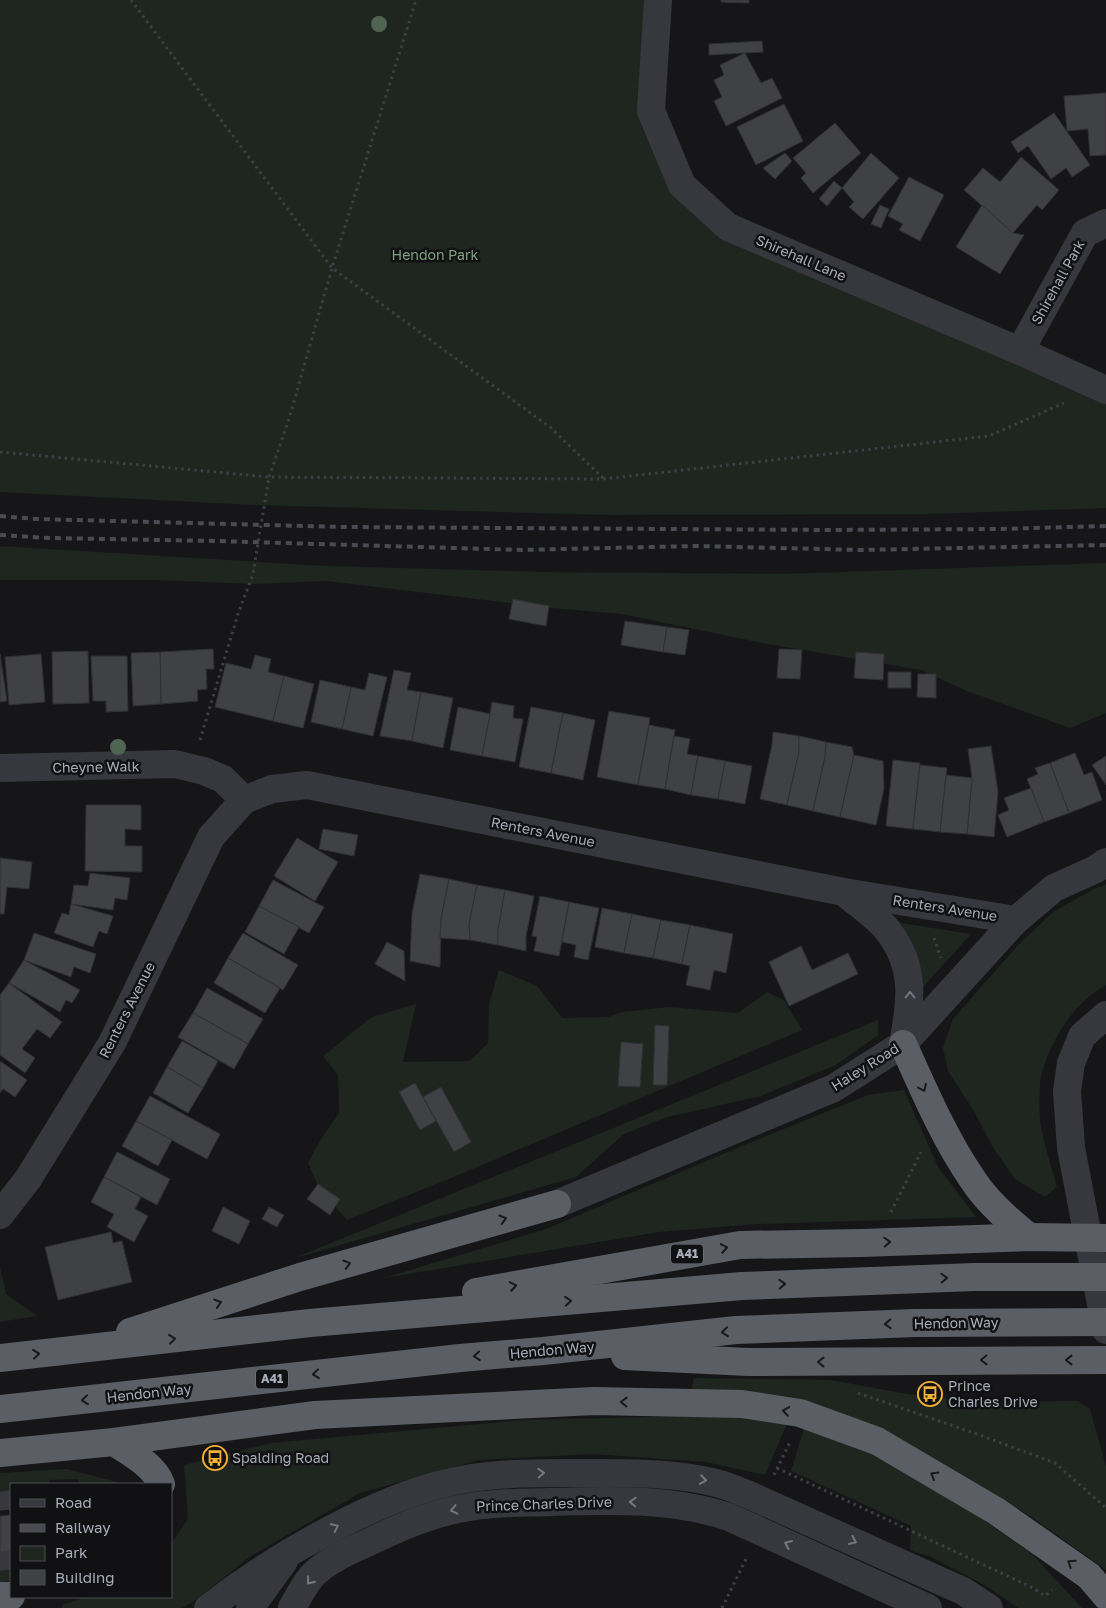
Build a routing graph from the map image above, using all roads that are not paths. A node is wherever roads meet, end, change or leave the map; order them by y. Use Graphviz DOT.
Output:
graph roads {
  1 [pos="658,0"];
  2 [pos="1106,223"];
  3 [pos="1020,350"];
  4 [pos="1103,389"];
  5 [pos="0,768"];
  6 [pos="244,800"];
  7 [pos="1103,866"];
  8 [pos="844,892"];
  9 [pos="1016,920"];
  10 [pos="1106,1015"];
  11 [pos="903,1044"];
  12 [pos="557,1204"];
  13 [pos="0,1215"];
  14 [pos="1030,1237"];
  15 [pos="1106,1238"];
  16 [pos="1106,1277"];
  17 [pos="310,1322"];
  18 [pos="1106,1322"];
  19 [pos="1106,1330"];
  20 [pos="72,1351"];
  21 [pos="543,1351"];
  22 [pos="0,1358"];
  23 [pos="1106,1360"];
  24 [pos="0,1409"];
  25 [pos="114,1442"];
  26 [pos="0,1452"];
  27 [pos="512,1474"];
  28 [pos="161,1483"];
  29 [pos="506,1503"];
  30 [pos="292,1550"];
  31 [pos="1106,1596"];
  32 [pos="208,1608"];
  33 [pos="250,1608"];
  34 [pos="292,1608"];
  35 [pos="928,1608"];
  36 [pos="989,1608"];
  1 -- 3 [label="street, Shirehall Lane"];
  2 -- 3 [label="street, Shirehall Park"];
  3 -- 4 [label="street, Shirehall Lane"];
  5 -- 6 [label="street, Cheyne Walk"];
  6 -- 8 [label="street, Renters Avenue"];
  6 -- 13 [label="street, Renters Avenue"];
  7 -- 9 [label="street, Haley Road"];
  8 -- 9 [label="street, Renters Avenue"];
  11 -- 8 [label="street, Renters Avenue, one-way"];
  9 -- 11 [label="street, Haley Road"];
  10 -- 19 [label="street"];
  11 -- 12 [label="street, Haley Road"];
  11 -- 14 [label="highway, one-way"];
  20 -- 12 [label="highway, one-way"];
  14 -- 15 [label="highway, A41"];
  17 -- 14 [label="highway, A41, one-way"];
  17 -- 16 [label="highway, A41, one-way"];
  20 -- 17 [label="highway, A41, one-way"];
  18 -- 21 [label="highway, Hendon Way / A41, one-way"];
  22 -- 20 [label="highway, A41, one-way"];
  23 -- 21 [label="highway, A41, one-way"];
  21 -- 24 [label="highway, Hendon Way / A41, one-way"];
  25 -- 26 [label="highway"];
  25 -- 28 [label="highway"];
  31 -- 25 [label="highway, one-way"];
  27 -- 29 [label="lane"];
  30 -- 27 [label="street, one-way"];
  27 -- 36 [label="street, one-way"];
  29 -- 34 [label="street, Prince Charles Drive, one-way"];
  35 -- 29 [label="street, Prince Charles Drive, one-way"];
  30 -- 32 [label="street"];
  30 -- 33 [label="street"];
}
